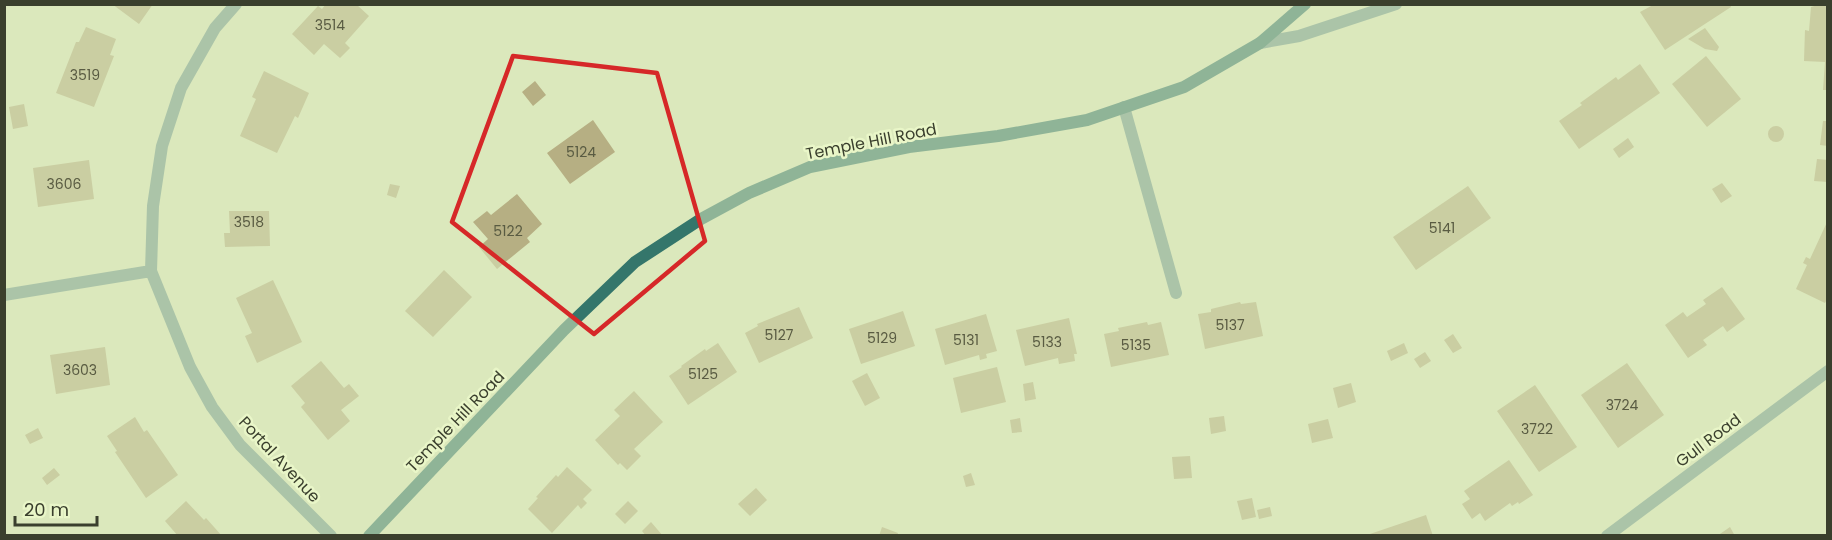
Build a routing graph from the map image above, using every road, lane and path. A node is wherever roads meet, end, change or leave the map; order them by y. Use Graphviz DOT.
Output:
graph roads {
  1 [pos="236,4"];
  2 [pos="1305,4"];
  3 [pos="1396,4"];
  4 [pos="1260,43"];
  5 [pos="1124,107"];
  6 [pos="151,271"];
  7 [pos="1176,293"];
  8 [pos="4,295"];
  9 [pos="1827,371"];
  10 [pos="331,536"];
  11 [pos="369,536"];
  12 [pos="1607,536"];
  1 -- 6 [label="street"];
  2 -- 4 [label="main road, Temple Hill Road"];
  3 -- 4 [label="street"];
  4 -- 5 [label="main road, Temple Hill Road"];
  5 -- 7 [label="street"];
  5 -- 11 [label="main road, Temple Hill Road"];
  6 -- 8 [label="street"];
  6 -- 10 [label="street, Portal Avenue"];
  9 -- 12 [label="street, Gull Road"];
}
